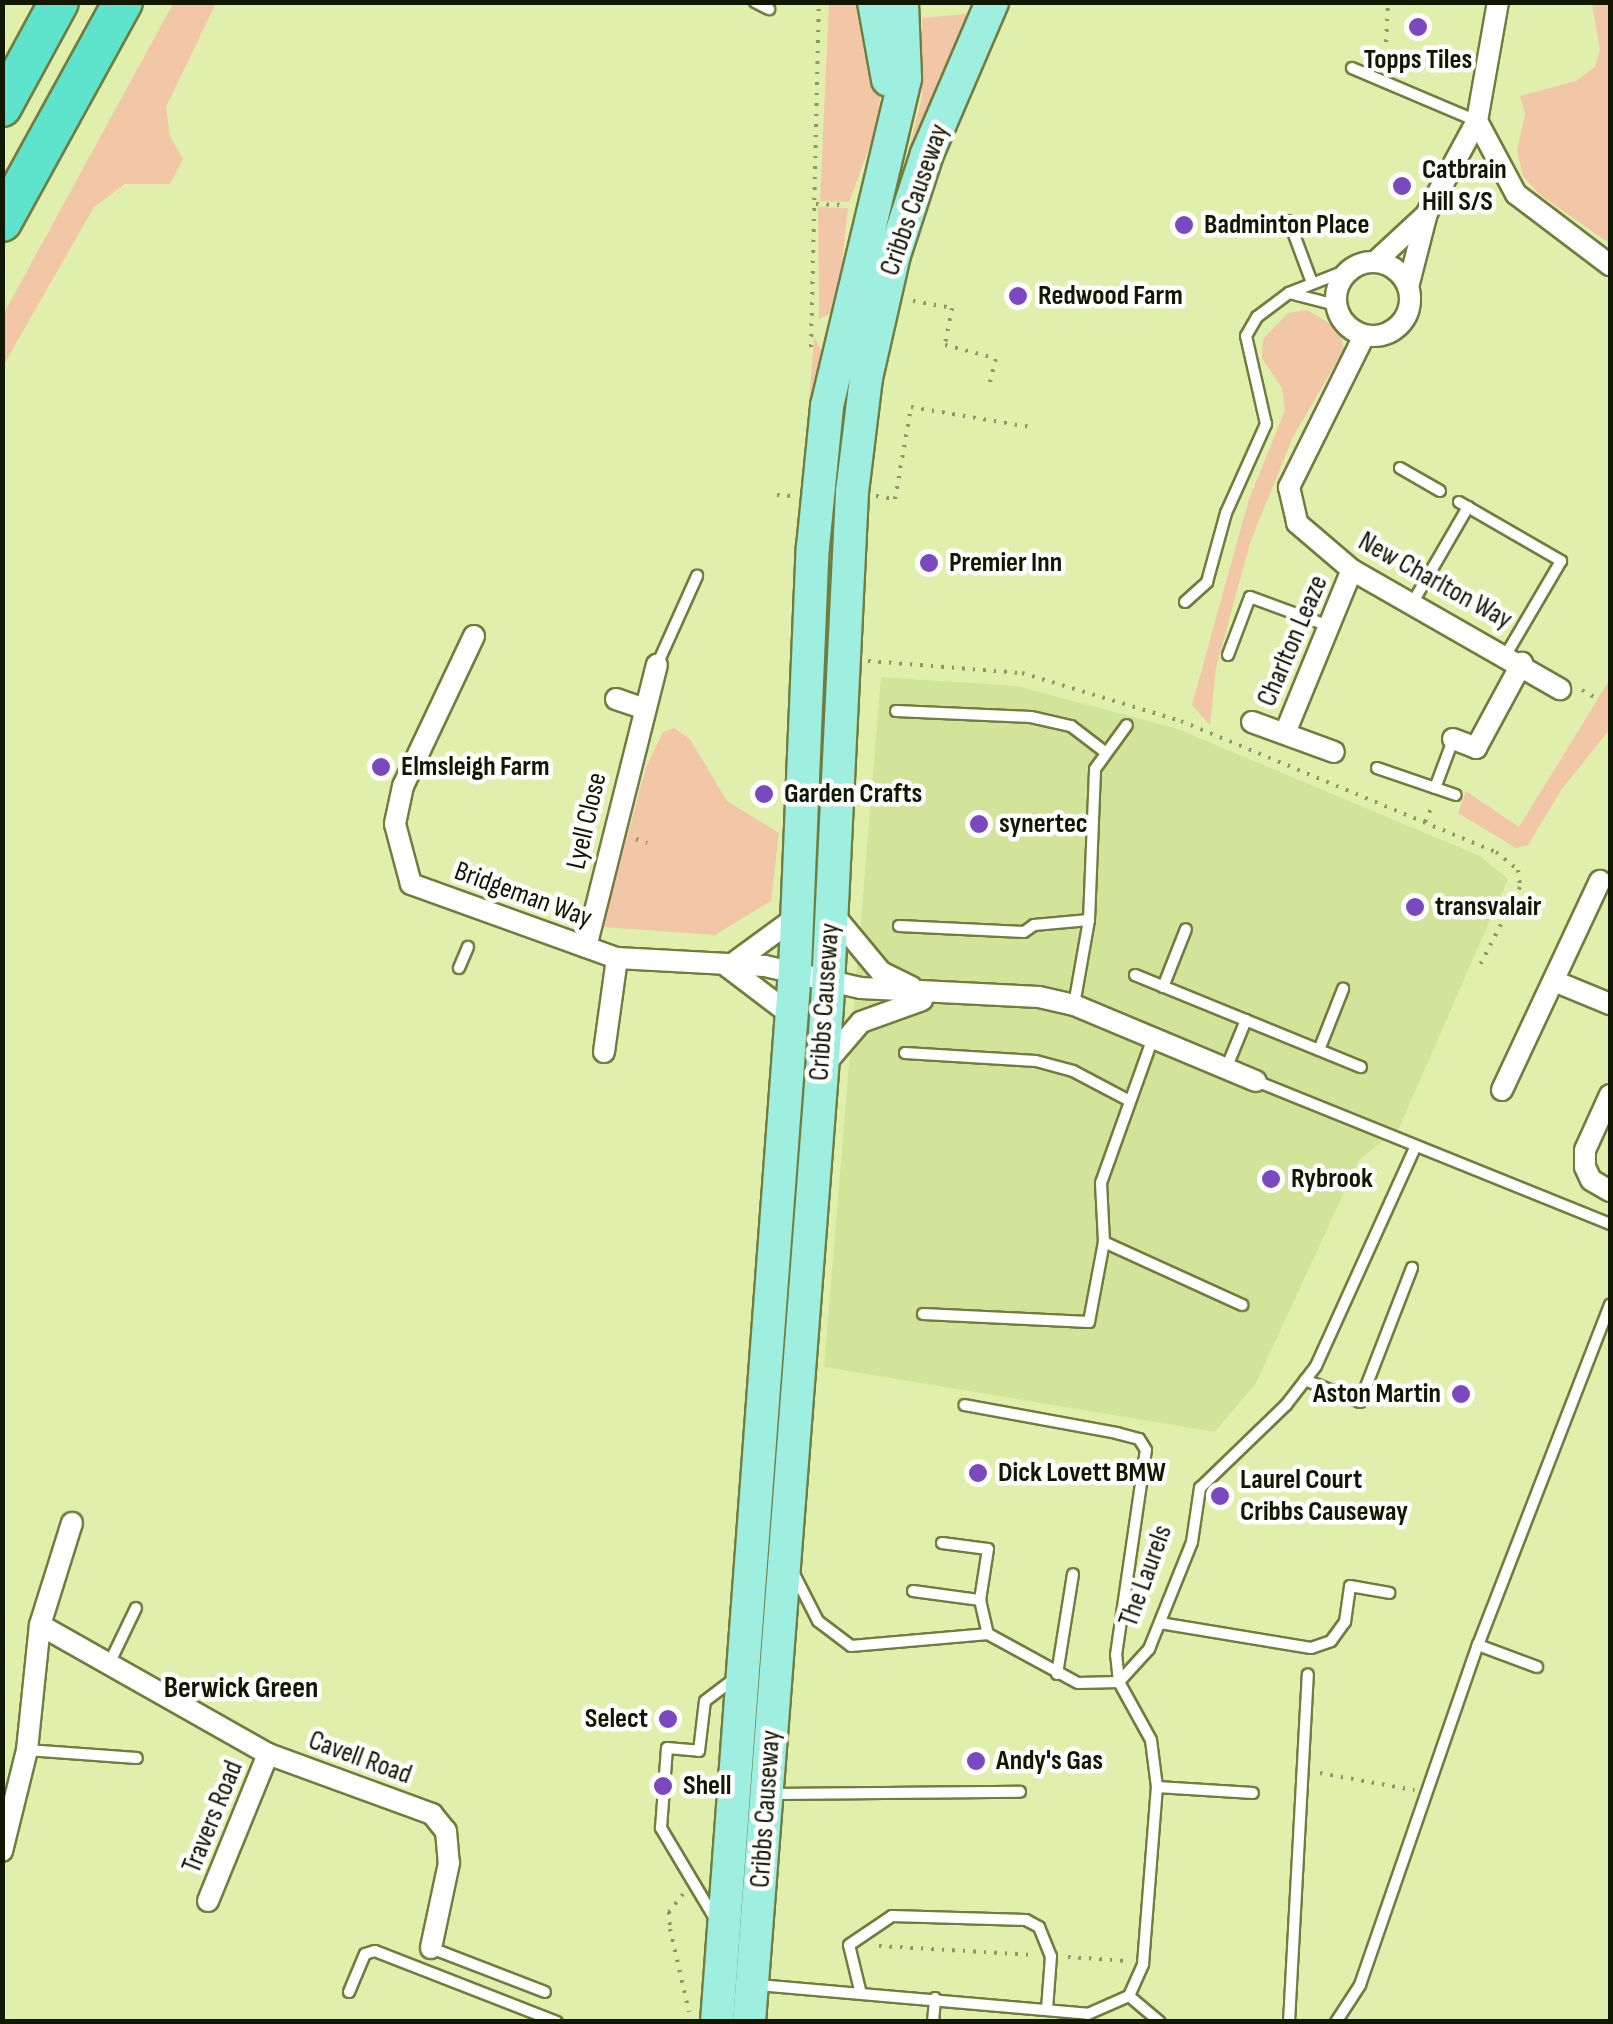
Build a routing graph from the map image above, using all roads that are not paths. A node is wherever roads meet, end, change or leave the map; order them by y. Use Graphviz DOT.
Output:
graph roads {
  1 [pos="60,2"];
  2 [pos="122,2"];
  3 [pos="754,2"];
  4 [pos="874,2"];
  5 [pos="902,2"];
  6 [pos="992,2"];
  7 [pos="1498,2"];
  8 [pos="769,9"];
  9 [pos="1352,68"];
  10 [pos="2,107"];
  11 [pos="1476,120"];
  12 [pos="891,125"];
  13 [pos="1428,214"];
  14 [pos="1289,221"];
  15 [pos="2,222"];
  16 [pos="1375,262"];
  17 [pos="1610,265"];
  18 [pos="1350,269"];
  19 [pos="1310,280"];
  20 [pos="1408,286"];
  21 [pos="1290,292"];
  22 [pos="1336,305"];
  23 [pos="1364,336"];
  24 [pos="1400,468"];
  25 [pos="1440,491"];
  26 [pos="1352,570"];
  27 [pos="697,576"];
  28 [pos="1185,602"];
  29 [pos="1413,602"];
  30 [pos="1326,625"];
  31 [pos="474,636"];
  32 [pos="1228,655"];
  33 [pos="1515,658"];
  34 [pos="657,666"];
  35 [pos="1560,689"];
  36 [pos="616,700"];
  37 [pos="642,708"];
  38 [pos="896,711"];
  39 [pos="1252,722"];
  40 [pos="1127,726"];
  41 [pos="1284,732"];
  42 [pos="1453,739"];
  43 [pos="1104,752"];
  44 [pos="1334,752"];
  45 [pos="1377,768"];
  46 [pos="1436,788"];
  47 [pos="1456,795"];
  48 [pos="1600,881"];
  49 [pos="831,911"];
  50 [pos="796,918"];
  51 [pos="1088,920"];
  52 [pos="899,926"];
  53 [pos="1186,930"];
  54 [pos="468,947"];
  55 [pos="586,947"];
  56 [pos="617,958"];
  57 [pos="728,967"];
  58 [pos="458,968"];
  59 [pos="795,970"];
  60 [pos="1135,976"];
  61 [pos="828,978"];
  62 [pos="1554,981"];
  63 [pos="1164,987"];
  64 [pos="1343,989"];
  65 [pos="943,994"];
  66 [pos="1610,1004"];
  67 [pos="1074,1005"];
  68 [pos="791,1015"];
  69 [pos="1246,1020"];
  70 [pos="1153,1038"];
  71 [pos="1319,1050"];
  72 [pos="604,1052"];
  73 [pos="906,1053"];
  74 [pos="1362,1067"];
  75 [pos="821,1069"];
  76 [pos="1226,1069"];
  77 [pos="1256,1081"];
  78 [pos="1502,1090"];
  79 [pos="1610,1094"];
  80 [pos="1130,1101"];
  81 [pos="1414,1148"];
  82 [pos="1610,1191"];
  83 [pos="1610,1224"];
  84 [pos="1104,1242"];
  85 [pos="1412,1268"];
  86 [pos="1242,1305"];
  87 [pos="1610,1305"];
  88 [pos="924,1314"];
  89 [pos="1305,1380"];
  90 [pos="965,1404"];
  91 [pos="72,1523"];
  92 [pos="942,1543"];
  93 [pos="785,1556"];
  94 [pos="1073,1574"];
  95 [pos="914,1592"];
  96 [pos="1389,1593"];
  97 [pos="980,1600"];
  98 [pos="136,1608"];
  99 [pos="1160,1623"];
  100 [pos="40,1625"];
  101 [pos="988,1634"];
  102 [pos="1478,1645"];
  103 [pos="110,1664"];
  104 [pos="1538,1667"];
  105 [pos="1058,1674"];
  106 [pos="1308,1675"];
  107 [pos="739,1676"];
  108 [pos="1118,1682"];
  109 [pos="27,1750"];
  110 [pos="268,1754"];
  111 [pos="138,1758"];
  112 [pos="1157,1787"];
  113 [pos="1020,1792"];
  114 [pos="768,1793"];
  115 [pos="1254,1793"];
  116 [pos="2,1852"];
  117 [pos="208,1901"];
  118 [pos="721,1932"];
  119 [pos="431,1948"];
  120 [pos="752,1985"];
  121 [pos="860,1990"];
  122 [pos="350,1992"];
  123 [pos="545,1992"];
  124 [pos="1129,1996"];
  125 [pos="935,1998"];
  126 [pos="1047,2010"];
  127 [pos="557,2022"];
  128 [pos="716,2022"];
  129 [pos="749,2022"];
  130 [pos="933,2022"];
  131 [pos="1160,2022"];
  132 [pos="1289,2022"];
  133 [pos="1336,2022"];
  1 -- 10 [label="highway"];
  2 -- 15 [label="highway"];
  3 -- 8 [label="lane"];
  4 -- 12 [label="main road"];
  5 -- 12 [label="main road, Cribbs Causeway"];
  6 -- 49 [label="main road, Cribbs Causeway"];
  7 -- 11 [label="street"];
  9 -- 11 [label="lane"];
  11 -- 13 [label="street"];
  11 -- 17 [label="street"];
  12 -- 50 [label="main road, Cribbs Causeway"];
  13 -- 16 [label="street"];
  13 -- 20 [label="street"];
  14 -- 19 [label="lane"];
  16 -- 18 [label="street"];
  16 -- 20 [label="street"];
  18 -- 19 [label="lane"];
  18 -- 22 [label="street"];
  19 -- 21 [label="lane"];
  20 -- 23 [label="street"];
  21 -- 22 [label="lane"];
  21 -- 28 [label="lane"];
  22 -- 23 [label="street"];
  23 -- 26 [label="street, New Charlton Way"];
  24 -- 25 [label="lane"];
  26 -- 29 [label="street, New Charlton Way"];
  26 -- 30 [label="street, Charlton Leaze"];
  27 -- 34 [label="lane, Lyell Close"];
  29 -- 33 [label="street, New Charlton Way"];
  29 -- 33 [label="lane"];
  30 -- 32 [label="lane"];
  30 -- 41 [label="street, Charlton Leaze"];
  31 -- 55 [label="street, Bridgeman Way"];
  33 -- 35 [label="street, New Charlton Way"];
  33 -- 42 [label="street, New Charlton Way"];
  34 -- 37 [label="street, Lyell Close"];
  36 -- 37 [label="street"];
  37 -- 55 [label="street, Lyell Close"];
  38 -- 43 [label="lane"];
  39 -- 41 [label="street, Charlton Leaze"];
  40 -- 43 [label="lane"];
  41 -- 44 [label="street, Charlton Leaze"];
  42 -- 46 [label="lane"];
  43 -- 51 [label="lane"];
  45 -- 46 [label="lane"];
  46 -- 47 [label="lane"];
  48 -- 62 [label="street"];
  49 -- 61 [label="main road, Cribbs Causeway"];
  49 -- 65 [label="street"];
  50 -- 57 [label="street"];
  50 -- 59 [label="main road, Cribbs Causeway"];
  51 -- 52 [label="lane"];
  51 -- 67 [label="lane"];
  53 -- 63 [label="lane"];
  54 -- 58 [label="lane"];
  55 -- 56 [label="street, Bridgeman Way"];
  56 -- 57 [label="street, Bridgeman Way"];
  56 -- 72 [label="street, Bridgeman Way"];
  57 -- 59 [label="street, Bridgeman Way"];
  57 -- 68 [label="street"];
  59 -- 61 [label="street, Bridgeman Way"];
  59 -- 68 [label="main road, Cribbs Causeway"];
  60 -- 63 [label="lane"];
  61 -- 65 [label="street"];
  61 -- 75 [label="main road, Cribbs Causeway"];
  62 -- 66 [label="street"];
  62 -- 78 [label="street"];
  63 -- 69 [label="lane"];
  64 -- 71 [label="lane"];
  65 -- 67 [label="street"];
  65 -- 75 [label="street"];
  67 -- 70 [label="street"];
  68 -- 107 [label="main road, Cribbs Causeway"];
  69 -- 71 [label="lane"];
  69 -- 76 [label="lane"];
  70 -- 76 [label="street"];
  70 -- 80 [label="lane"];
  71 -- 74 [label="lane"];
  73 -- 80 [label="lane"];
  75 -- 93 [label="main road, Cribbs Causeway"];
  76 -- 77 [label="street"];
  77 -- 81 [label="lane"];
  79 -- 82 [label="street"];
  80 -- 84 [label="lane"];
  81 -- 83 [label="lane"];
  81 -- 89 [label="lane, The Laurels"];
  84 -- 86 [label="lane"];
  84 -- 88 [label="lane"];
  85 -- 89 [label="lane"];
  87 -- 102 [label="lane"];
  89 -- 99 [label="lane, The Laurels"];
  90 -- 108 [label="lane"];
  91 -- 100 [label="street"];
  92 -- 97 [label="lane"];
  93 -- 101 [label="lane"];
  93 -- 114 [label="main road, Cribbs Causeway"];
  94 -- 105 [label="lane"];
  95 -- 97 [label="lane"];
  96 -- 99 [label="lane"];
  97 -- 101 [label="lane"];
  98 -- 103 [label="lane"];
  99 -- 108 [label="lane, The Laurels"];
  100 -- 103 [label="street, Cavell Road"];
  100 -- 109 [label="street"];
  101 -- 105 [label="lane"];
  102 -- 104 [label="lane"];
  102 -- 133 [label="lane"];
  103 -- 110 [label="street, Cavell Road"];
  105 -- 108 [label="lane"];
  106 -- 132 [label="lane"];
  107 -- 118 [label="main road, Cribbs Causeway"];
  107 -- 118 [label="lane"];
  108 -- 112 [label="lane"];
  109 -- 111 [label="lane"];
  109 -- 116 [label="street"];
  110 -- 117 [label="street, Travers Road"];
  110 -- 119 [label="street, Cavell Road"];
  112 -- 115 [label="lane"];
  112 -- 124 [label="lane"];
  113 -- 114 [label="lane"];
  114 -- 120 [label="main road, Cribbs Causeway"];
  118 -- 128 [label="main road, Cribbs Causeway"];
  119 -- 123 [label="lane, Cavell Road"];
  120 -- 121 [label="lane"];
  120 -- 129 [label="main road, Cribbs Causeway"];
  121 -- 125 [label="lane"];
  121 -- 126 [label="lane"];
  122 -- 127 [label="lane"];
  124 -- 126 [label="lane"];
  124 -- 131 [label="lane"];
  125 -- 126 [label="lane"];
  125 -- 130 [label="lane"];
}
